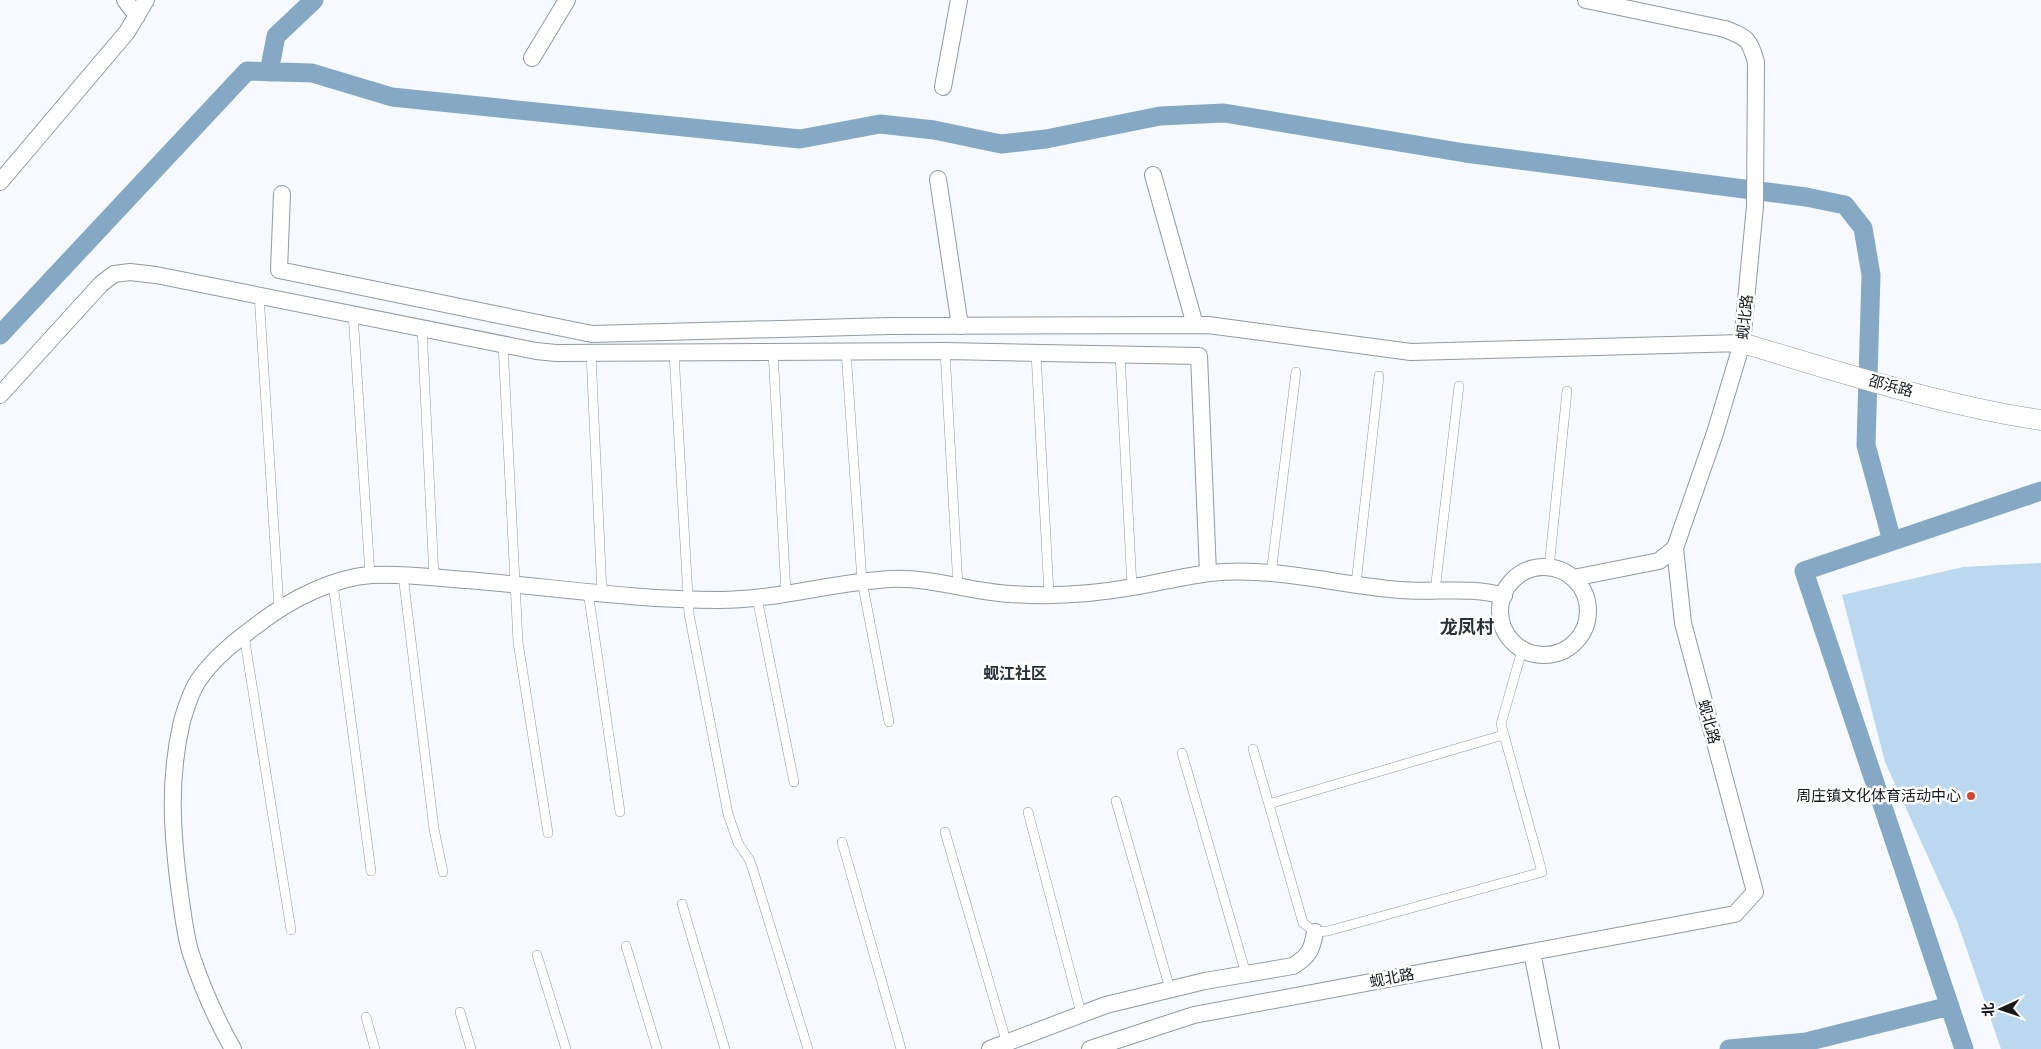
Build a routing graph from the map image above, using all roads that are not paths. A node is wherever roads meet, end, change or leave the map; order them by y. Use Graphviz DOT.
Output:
graph roads {
  1 [pos="125,0"];
  2 [pos="146,0"];
  3 [pos="568,0"];
  4 [pos="960,0"];
  5 [pos="1586,0"];
  6 [pos="137,16"];
  7 [pos="532,58"];
  8 [pos="943,87"];
  9 [pos="1153,175"];
  10 [pos="938,179"];
  11 [pos="0,182"];
  12 [pos="282,194"];
  13 [pos="258,294"];
  14 [pos="354,313"];
  15 [pos="1195,325"];
  16 [pos="960,326"];
  17 [pos="422,327"];
  18 [pos="1742,343"];
  19 [pos="503,344"];
  20 [pos="773,351"];
  21 [pos="846,351"];
  22 [pos="945,351"];
  23 [pos="1036,352"];
  24 [pos="674,353"];
  25 [pos="591,354"];
  26 [pos="1120,354"];
  27 [pos="1296,372"];
  28 [pos="1378,376"];
  29 [pos="1459,386"];
  30 [pos="1567,391"];
  31 [pos="0,395"];
  32 [pos="2041,420"];
  33 [pos="1675,548"];
  34 [pos="1549,568"];
  35 [pos="1208,573"];
  36 [pos="1271,574"];
  37 [pos="370,575"];
  38 [pos="403,575"];
  39 [pos="434,578"];
  40 [pos="1573,578"];
  41 [pos="862,581"];
  42 [pos="333,584"];
  43 [pos="515,584"];
  44 [pos="1356,584"];
  45 [pos="958,586"];
  46 [pos="1132,587"];
  47 [pos="1436,591"];
  48 [pos="595,592"];
  49 [pos="786,594"];
  50 [pos="1049,594"];
  51 [pos="1504,596"];
  52 [pos="757,598"];
  53 [pos="688,599"];
  54 [pos="279,608"];
  55 [pos="244,635"];
  56 [pos="1522,650"];
  57 [pos="889,722"];
  58 [pos="1502,735"];
  59 [pos="1253,749"];
  60 [pos="1182,753"];
  61 [pos="794,782"];
  62 [pos="1116,801"];
  63 [pos="1269,804"];
  64 [pos="620,812"];
  65 [pos="1028,812"];
  66 [pos="945,832"];
  67 [pos="548,833"];
  68 [pos="842,842"];
  69 [pos="371,871"];
  70 [pos="443,872"];
  71 [pos="682,904"];
  72 [pos="291,930"];
  73 [pos="1316,932"];
  74 [pos="626,946"];
  75 [pos="1532,952"];
  76 [pos="537,955"];
  77 [pos="1246,974"];
  78 [pos="1170,990"];
  79 [pos="460,1012"];
  80 [pos="1081,1013"];
  81 [pos="366,1017"];
  82 [pos="1007,1044"];
  83 [pos="233,1049"];
  84 [pos="375,1049"];
  85 [pos="471,1049"];
  86 [pos="566,1049"];
  87 [pos="657,1049"];
  88 [pos="725,1049"];
  89 [pos="808,1049"];
  90 [pos="900,1049"];
  91 [pos="990,1049"];
  92 [pos="1090,1049"];
  93 [pos="1551,1049"];
  1 -- 6 [label="street"];
  2 -- 6 [label="street"];
  3 -- 7 [label="street"];
  4 -- 8 [label="street"];
  5 -- 18 [label="street, 蚬北路"];
  6 -- 11 [label="street"];
  9 -- 15 [label="street"];
  10 -- 16 [label="street"];
  12 -- 16 [label="street"];
  13 -- 14 [label="street"];
  13 -- 31 [label="street"];
  13 -- 54 [label="lane"];
  14 -- 17 [label="street"];
  14 -- 37 [label="lane"];
  15 -- 16 [label="street"];
  15 -- 18 [label="street"];
  17 -- 19 [label="street"];
  17 -- 39 [label="lane"];
  18 -- 32 [label="street, 邵浜路"];
  18 -- 33 [label="street, 蚬北路"];
  19 -- 25 [label="street"];
  19 -- 43 [label="lane"];
  20 -- 21 [label="street"];
  20 -- 24 [label="street"];
  20 -- 49 [label="lane"];
  21 -- 22 [label="street"];
  21 -- 41 [label="lane"];
  22 -- 23 [label="street"];
  22 -- 45 [label="lane"];
  23 -- 26 [label="street"];
  23 -- 50 [label="lane"];
  24 -- 25 [label="street"];
  24 -- 53 [label="lane"];
  25 -- 48 [label="lane"];
  26 -- 35 [label="street"];
  26 -- 46 [label="lane"];
  27 -- 36 [label="lane"];
  28 -- 44 [label="lane"];
  29 -- 47 [label="lane"];
  30 -- 34 [label="lane"];
  33 -- 40 [label="street"];
  33 -- 75 [label="street, 蚬北路"];
  34 -- 40 [label="street"];
  34 -- 51 [label="street"];
  35 -- 36 [label="street"];
  35 -- 46 [label="street"];
  36 -- 44 [label="street"];
  37 -- 38 [label="street"];
  37 -- 42 [label="street"];
  38 -- 39 [label="street"];
  38 -- 70 [label="lane"];
  39 -- 43 [label="street"];
  40 -- 56 [label="street"];
  41 -- 45 [label="street"];
  41 -- 49 [label="street"];
  41 -- 57 [label="lane"];
  42 -- 54 [label="street"];
  42 -- 69 [label="lane"];
  43 -- 48 [label="street"];
  43 -- 67 [label="lane"];
  44 -- 47 [label="street"];
  45 -- 50 [label="street"];
  46 -- 50 [label="street"];
  47 -- 51 [label="street"];
  48 -- 53 [label="street"];
  48 -- 64 [label="lane"];
  49 -- 52 [label="street"];
  51 -- 56 [label="street"];
  52 -- 53 [label="street"];
  52 -- 61 [label="lane"];
  53 -- 89 [label="lane"];
  54 -- 55 [label="street"];
  55 -- 72 [label="lane"];
  55 -- 83 [label="street"];
  56 -- 58 [label="lane"];
  58 -- 63 [label="lane"];
  58 -- 73 [label="lane"];
  59 -- 63 [label="lane"];
  60 -- 77 [label="lane"];
  62 -- 78 [label="lane"];
  63 -- 73 [label="lane"];
  65 -- 80 [label="lane"];
  66 -- 82 [label="lane"];
  68 -- 90 [label="lane"];
  71 -- 88 [label="lane"];
  73 -- 77 [label="street"];
  74 -- 87 [label="lane"];
  75 -- 92 [label="street, 蚬北路"];
  75 -- 93 [label="street"];
  76 -- 86 [label="lane"];
  77 -- 78 [label="street"];
  78 -- 80 [label="street"];
  79 -- 85 [label="lane"];
  80 -- 82 [label="street"];
  81 -- 84 [label="lane"];
  82 -- 91 [label="street"];
}
